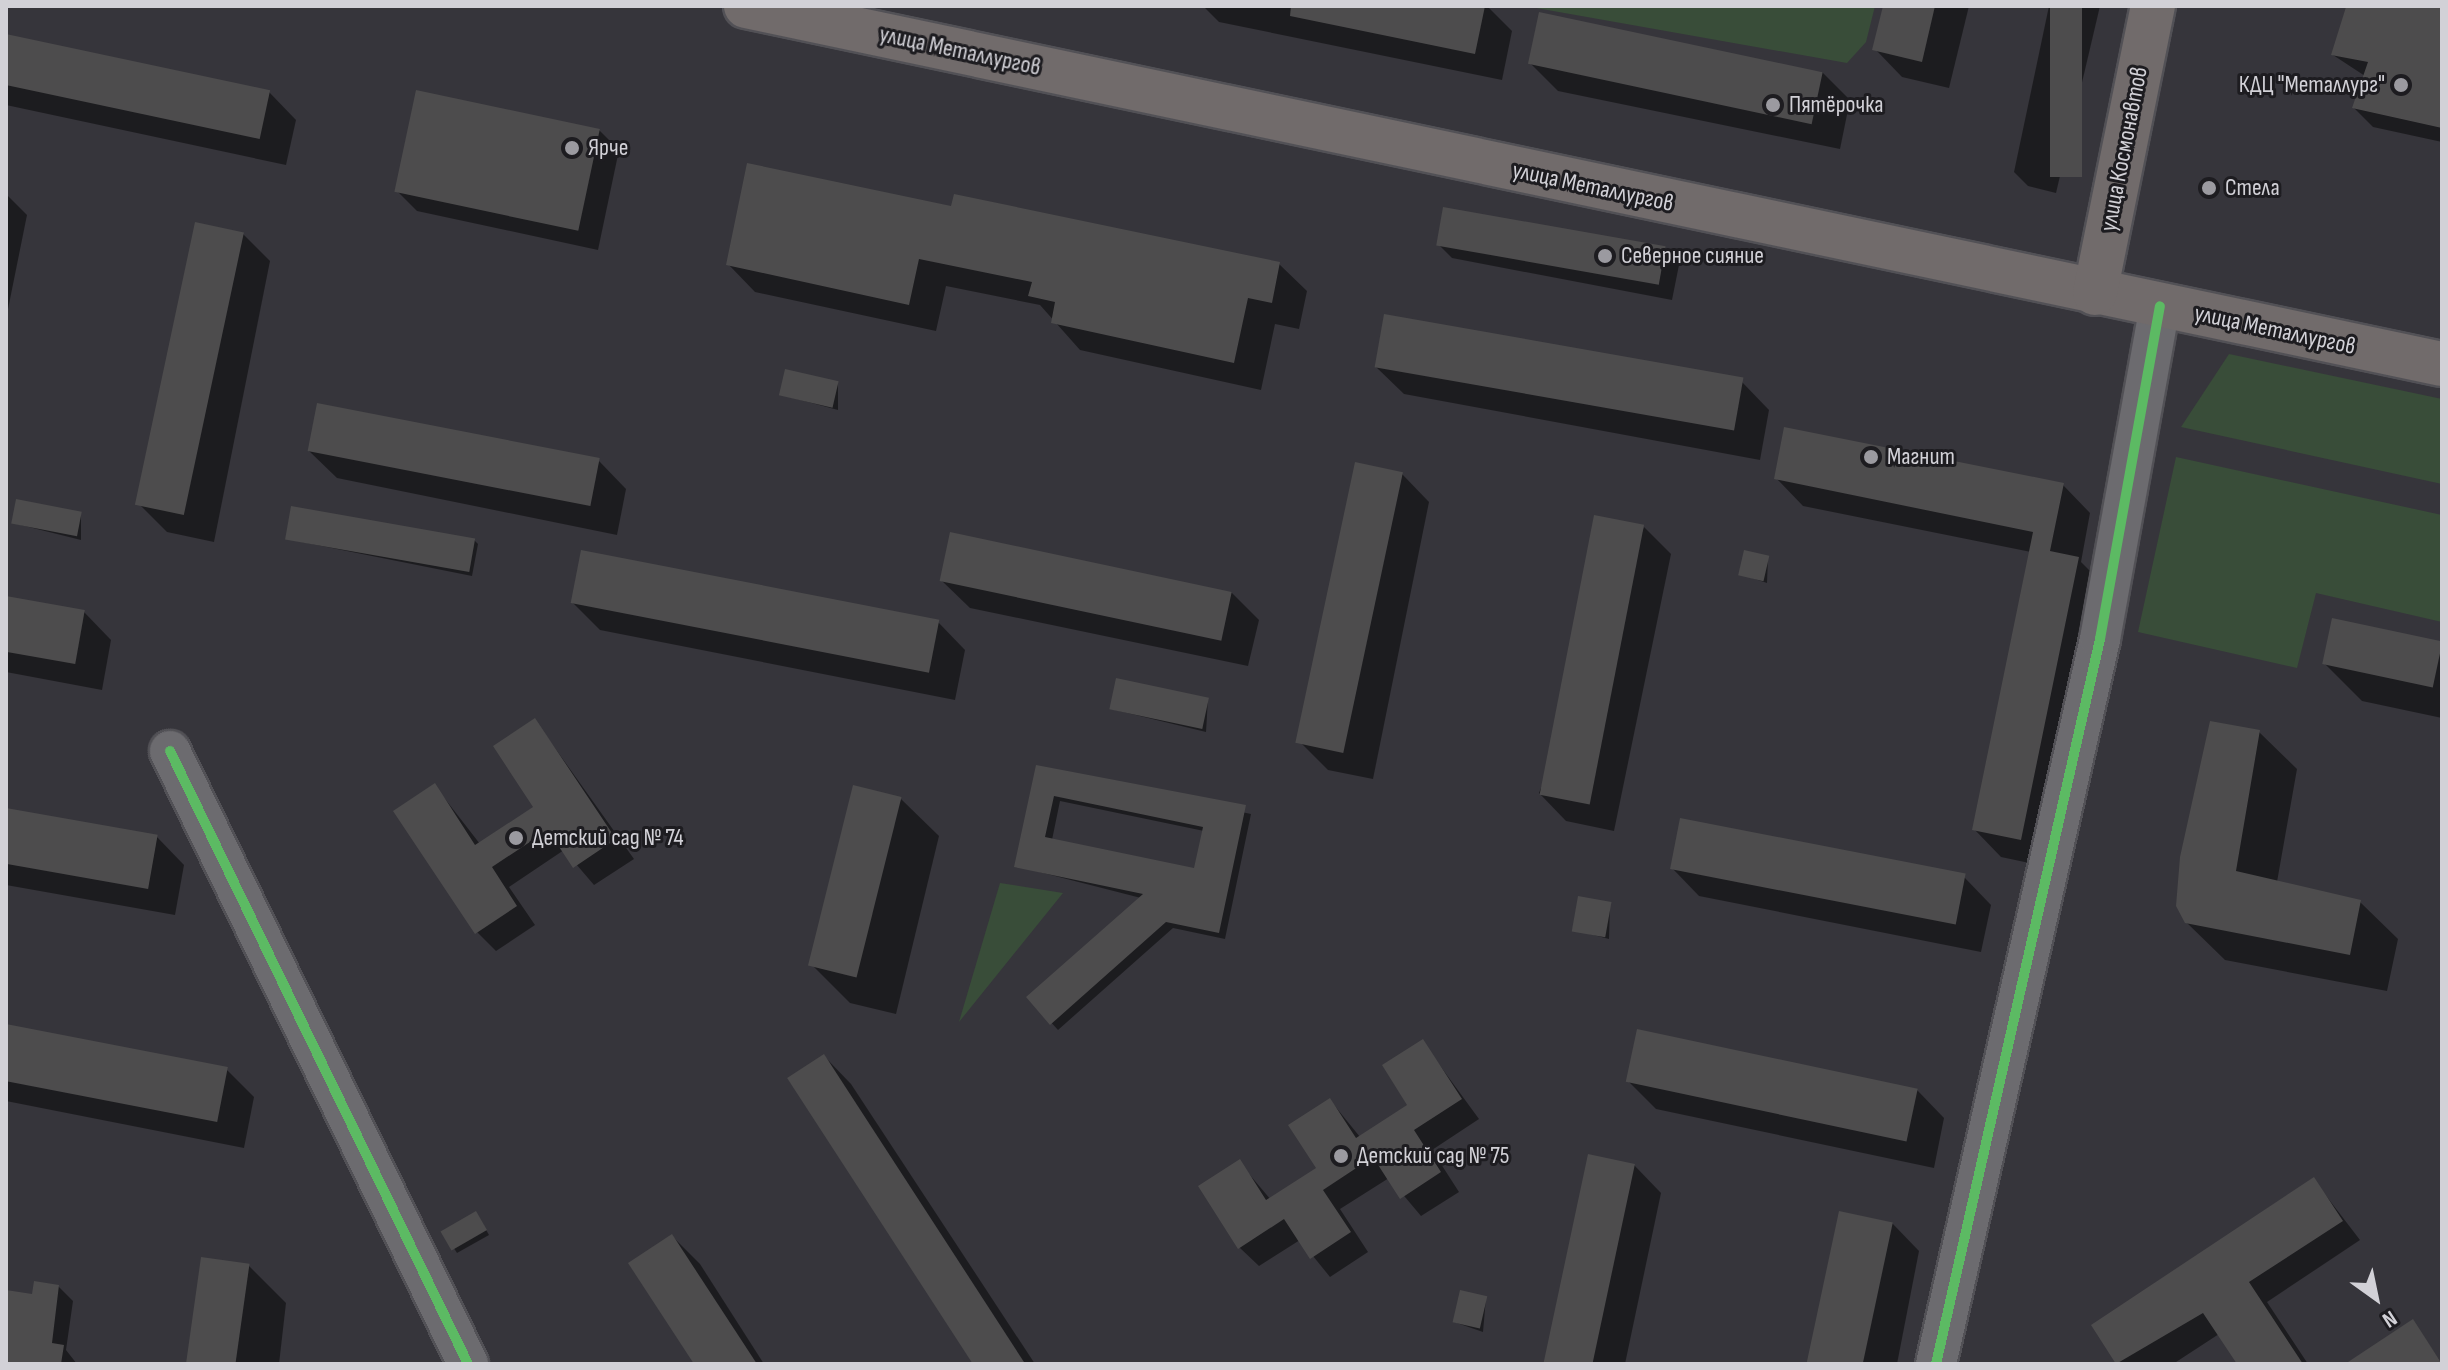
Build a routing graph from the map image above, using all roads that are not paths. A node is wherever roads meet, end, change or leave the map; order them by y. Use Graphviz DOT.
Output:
graph roads {
  1 [pos="746,6"];
  2 [pos="2153,6"];
  3 [pos="2095,293"];
  4 [pos="2160,306"];
  5 [pos="2442,364"];
  6 [pos="170,751"];
  7 [pos="468,1364"];
  8 [pos="1936,1364"];
  1 -- 3 [label="main road, улица Металлургов"];
  2 -- 3 [label="main road, улица Космонавтов"];
  3 -- 4 [label="main road, улица Металлургов"];
  4 -- 5 [label="main road, улица Металлургов"];
  4 -- 8 [label="street"];
  6 -- 7 [label="street"];
}
